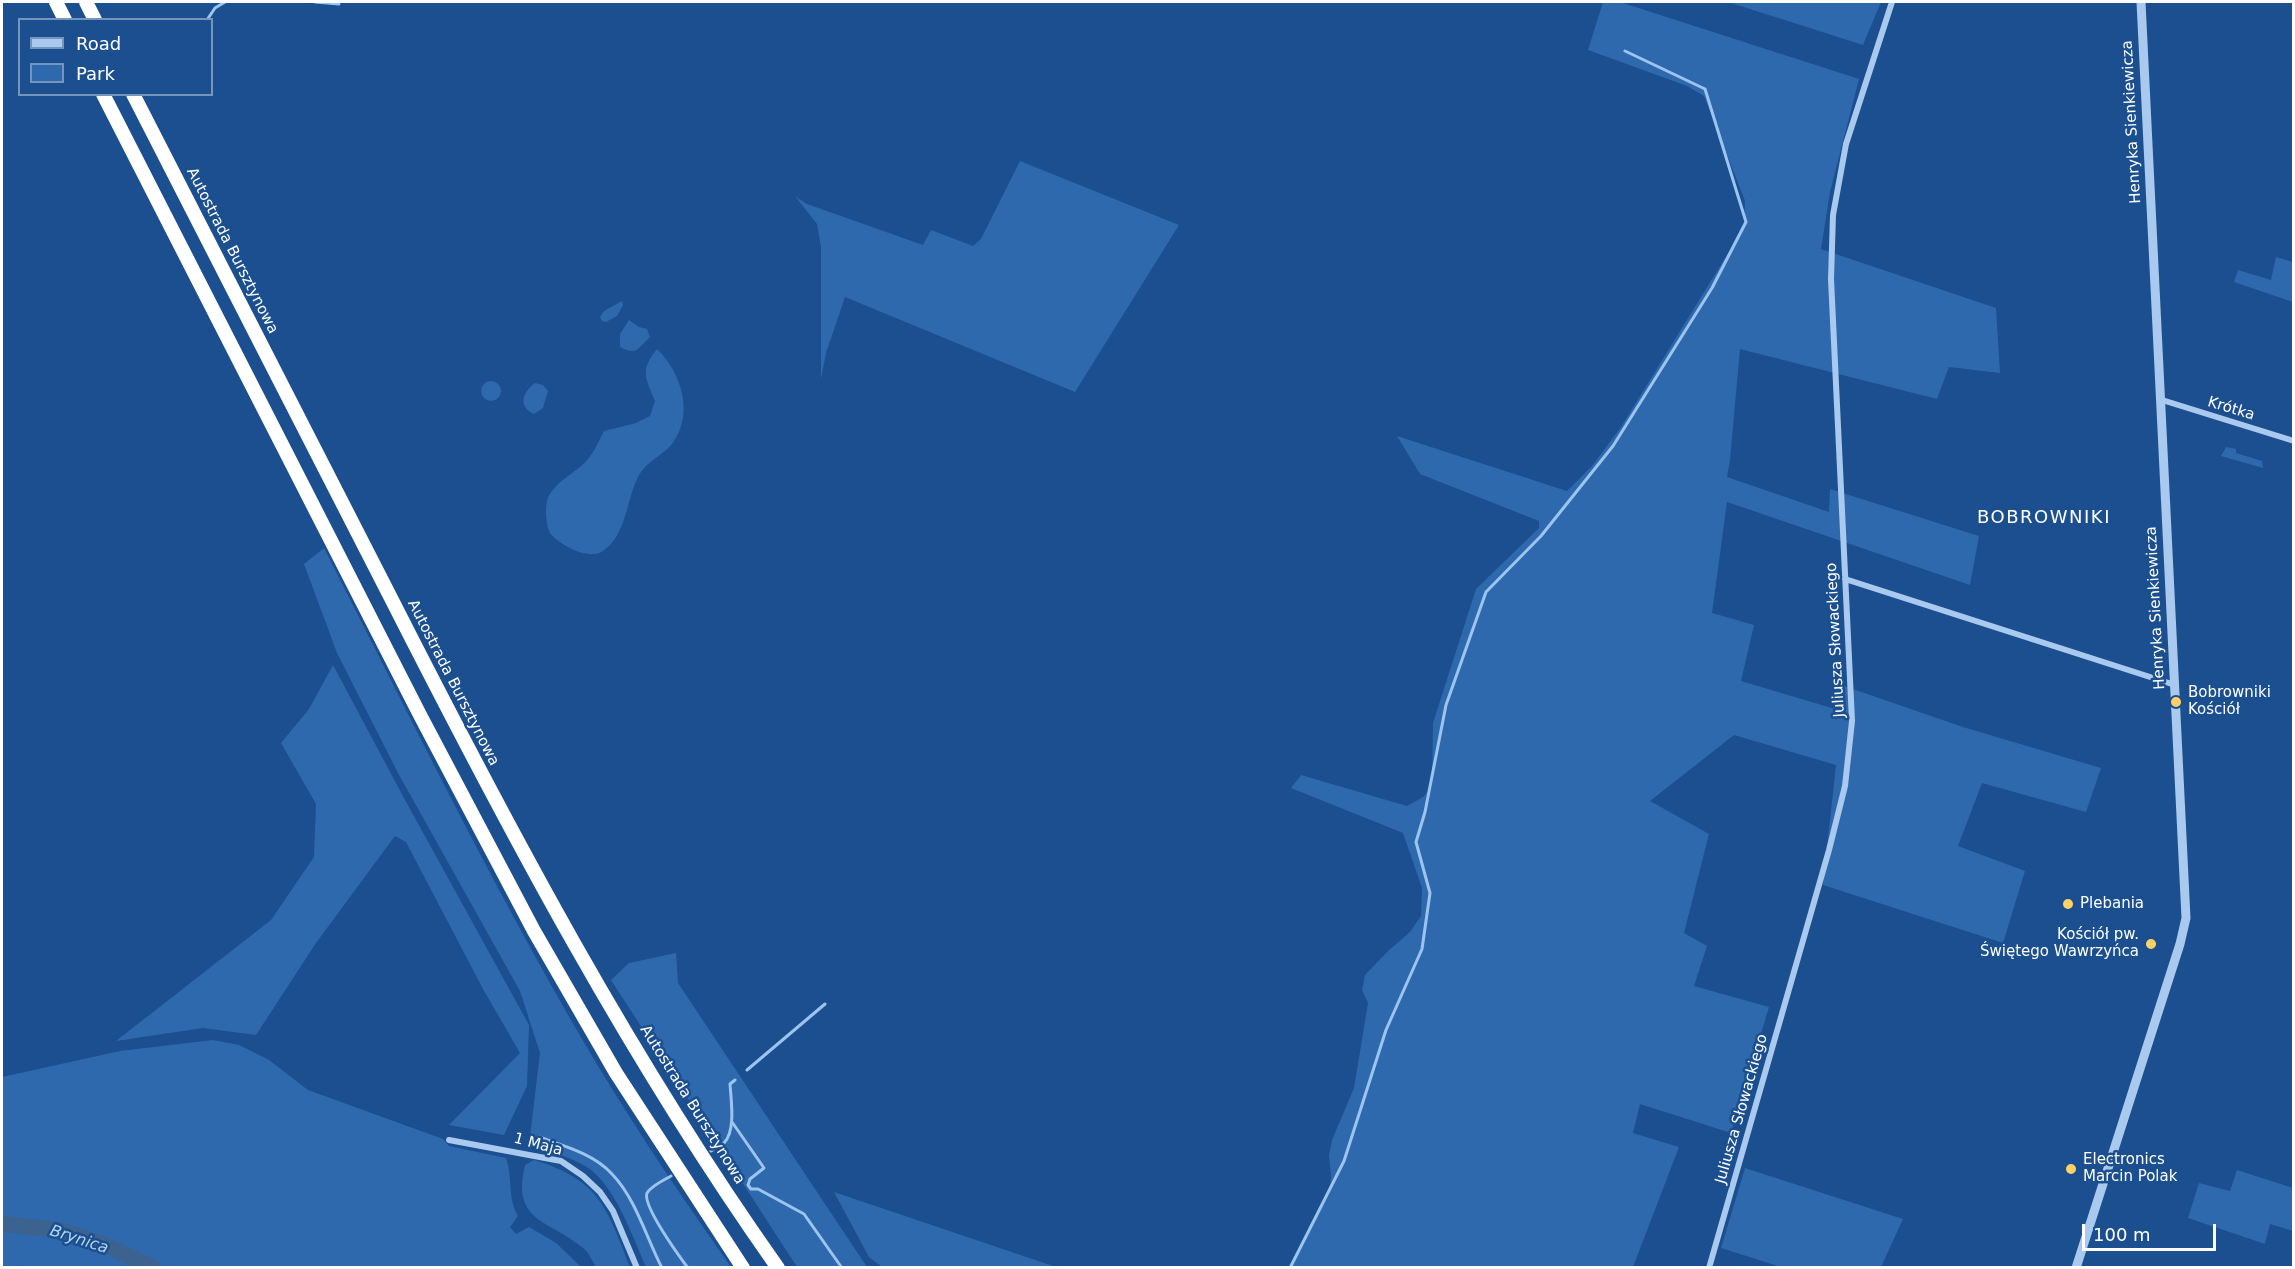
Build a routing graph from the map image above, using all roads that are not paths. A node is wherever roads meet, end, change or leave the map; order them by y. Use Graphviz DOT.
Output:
graph roads {
  1 [pos="56,2"];
  2 [pos="86,2"];
  3 [pos="1892,2"];
  4 [pos="2141,2"];
  5 [pos="64,18"];
  6 [pos="94,18"];
  7 [pos="105,96"];
  8 [pos="135,96"];
  9 [pos="2162,400"];
  10 [pos="2294,441"];
  11 [pos="1845,579"];
  12 [pos="2175,685"];
  13 [pos="449,1140"];
  14 [pos="636,1268"];
  15 [pos="743,1268"];
  16 [pos="778,1268"];
  17 [pos="1709,1268"];
  18 [pos="2076,1268"];
  1 -- 5 [label="highway"];
  2 -- 6 [label="highway"];
  3 -- 11 [label="street, Juliusza Słowackiego"];
  4 -- 9 [label="street, Henryka Sienkiewicza"];
  7 -- 15 [label="highway"];
  8 -- 16 [label="highway, Autostrada Bursztynowa"];
  9 -- 10 [label="street, Krótka"];
  9 -- 12 [label="street, Henryka Sienkiewicza"];
  11 -- 12 [label="street"];
  11 -- 17 [label="street, Juliusza Słowackiego"];
  12 -- 18 [label="street, Henryka Sienkiewicza"];
  13 -- 14 [label="street, 1 Maja"];
}
